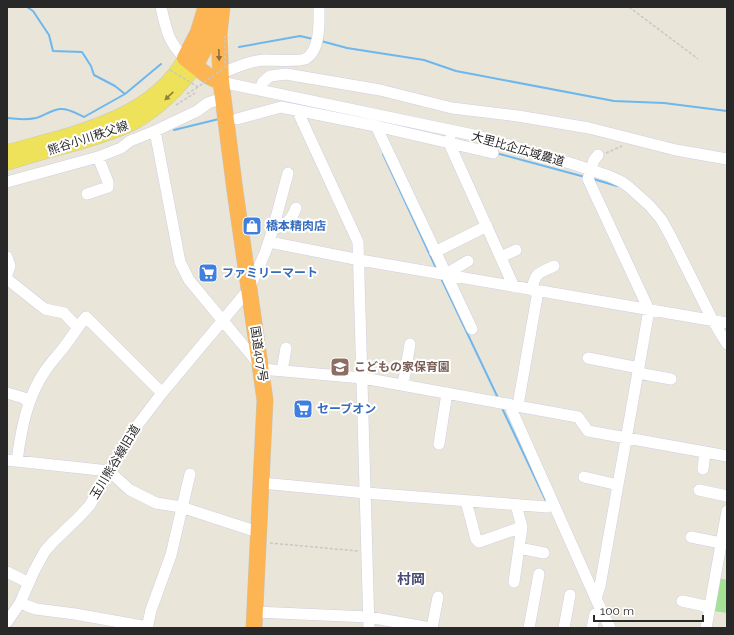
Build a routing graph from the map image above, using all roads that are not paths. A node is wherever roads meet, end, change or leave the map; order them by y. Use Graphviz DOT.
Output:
graph roads {
  1 [pos="161,7"];
  2 [pos="206,7"];
  3 [pos="218,7"];
  4 [pos="222,7"];
  5 [pos="318,7"];
  6 [pos="190,62"];
  7 [pos="221,78"];
  8 [pos="260,90"];
  9 [pos="297,110"];
  10 [pos="228,113"];
  11 [pos="376,126"];
  12 [pos="155,131"];
  13 [pos="452,131"];
  14 [pos="449,143"];
  15 [pos="7,152"];
  16 [pos="493,153"];
  17 [pos="598,156"];
  18 [pos="98,157"];
  19 [pos="727,160"];
  20 [pos="7,163"];
  21 [pos="591,170"];
  22 [pos="288,173"];
  23 [pos="7,182"];
  24 [pos="87,194"];
  25 [pos="296,208"];
  26 [pos="487,226"];
  27 [pos="274,229"];
  28 [pos="269,242"];
  29 [pos="516,250"];
  30 [pos="435,252"];
  31 [pos="7,257"];
  32 [pos="501,257"];
  33 [pos="360,260"];
  34 [pos="468,261"];
  35 [pos="554,266"];
  36 [pos="442,274"];
  37 [pos="7,277"];
  38 [pos="514,287"];
  39 [pos="249,289"];
  40 [pos="535,290"];
  41 [pos="649,310"];
  42 [pos="223,320"];
  43 [pos="713,321"];
  44 [pos="727,323"];
  45 [pos="77,327"];
  46 [pos="472,329"];
  47 [pos="410,344"];
  48 [pos="727,344"];
  49 [pos="286,348"];
  50 [pos="588,358"];
  51 [pos="261,369"];
  52 [pos="639,370"];
  53 [pos="282,371"];
  54 [pos="363,378"];
  55 [pos="671,380"];
  56 [pos="403,385"];
  57 [pos="7,393"];
  58 [pos="162,393"];
  59 [pos="447,393"];
  60 [pos="29,403"];
  61 [pos="514,404"];
  62 [pos="626,438"];
  63 [pos="439,444"];
  64 [pos="705,452"];
  65 [pos="727,456"];
  66 [pos="12,460"];
  67 [pos="703,469"];
  68 [pos="109,471"];
  69 [pos="190,474"];
  70 [pos="584,477"];
  71 [pos="262,484"];
  72 [pos="618,485"];
  73 [pos="699,490"];
  74 [pos="366,493"];
  75 [pos="727,496"];
  76 [pos="466,501"];
  77 [pos="516,505"];
  78 [pos="550,506"];
  79 [pos="181,508"];
  80 [pos="726,518"];
  81 [pos="522,527"];
  82 [pos="258,537"];
  83 [pos="691,537"];
  84 [pos="721,543"];
  85 [pos="519,548"];
  86 [pos="544,553"];
  87 [pos="7,572"];
  88 [pos="539,574"];
  89 [pos="514,582"];
  90 [pos="29,583"];
  91 [pos="570,595"];
  92 [pos="438,597"];
  93 [pos="596,599"];
  94 [pos="682,601"];
  95 [pos="20,603"];
  96 [pos="710,607"];
  97 [pos="254,612"];
  98 [pos="595,614"];
  99 [pos="7,622"];
  100 [pos="369,623"];
  101 [pos="148,628"];
  102 [pos="254,628"];
  103 [pos="431,628"];
  104 [pos="529,628"];
  105 [pos="564,628"];
  106 [pos="592,628"];
  107 [pos="610,628"];
  108 [pos="706,628"];
  1 -- 6 [label="street"];
  2 -- 6 [label="highway"];
  3 -- 6 [label="highway"];
  4 -- 7 [label="highway, 国道407号, one-way"];
  5 -- 7 [label="street"];
  6 -- 7 [label="highway"];
  6 -- 15 [label="main road, 熊谷小川秩父線"];
  6 -- 20 [label="main road, 熊谷小川秩父線, one-way"];
  7 -- 8 [label="street, 大里比企広域農道"];
  7 -- 10 [label="highway, 国道407号"];
  8 -- 13 [label="street, 大里比企広域農道"];
  8 -- 19 [label="street"];
  9 -- 10 [label="street"];
  9 -- 11 [label="street"];
  9 -- 33 [label="street"];
  10 -- 12 [label="street"];
  10 -- 39 [label="highway, 国道407号"];
  11 -- 14 [label="street"];
  11 -- 30 [label="street"];
  12 -- 18 [label="street"];
  12 -- 42 [label="street"];
  13 -- 14 [label="street"];
  13 -- 21 [label="street, 大里比企広域農道"];
  14 -- 16 [label="street"];
  14 -- 26 [label="street"];
  17 -- 21 [label="street"];
  18 -- 23 [label="street"];
  18 -- 24 [label="street"];
  21 -- 41 [label="street"];
  21 -- 43 [label="street, 大里比企広域農道"];
  22 -- 27 [label="street, 玉川熊谷線旧道"];
  25 -- 27 [label="street"];
  26 -- 30 [label="street"];
  26 -- 32 [label="street"];
  27 -- 28 [label="street, 玉川熊谷線旧道"];
  28 -- 33 [label="street"];
  28 -- 39 [label="street, 玉川熊谷線旧道"];
  29 -- 32 [label="street"];
  30 -- 36 [label="street"];
  31 -- 37 [label="street"];
  32 -- 38 [label="street"];
  33 -- 36 [label="street"];
  33 -- 54 [label="street"];
  34 -- 36 [label="street"];
  35 -- 40 [label="street"];
  36 -- 38 [label="street"];
  36 -- 46 [label="street"];
  37 -- 45 [label="street"];
  38 -- 40 [label="street"];
  39 -- 42 [label="street, 玉川熊谷線旧道"];
  39 -- 51 [label="highway, 国道407号"];
  40 -- 41 [label="street"];
  40 -- 61 [label="street"];
  41 -- 43 [label="street"];
  41 -- 52 [label="street"];
  42 -- 51 [label="street"];
  42 -- 58 [label="street, 玉川熊谷線旧道"];
  43 -- 44 [label="street"];
  43 -- 48 [label="street, 大里比企広域農道"];
  45 -- 58 [label="street"];
  45 -- 60 [label="street"];
  47 -- 56 [label="street"];
  49 -- 53 [label="street"];
  50 -- 52 [label="street"];
  51 -- 53 [label="street"];
  51 -- 71 [label="highway, 国道407号"];
  52 -- 55 [label="street"];
  52 -- 62 [label="street"];
  53 -- 54 [label="street"];
  54 -- 56 [label="street"];
  54 -- 74 [label="street"];
  56 -- 59 [label="street"];
  57 -- 60 [label="street"];
  58 -- 68 [label="street, 玉川熊谷線旧道"];
  59 -- 61 [label="street"];
  59 -- 63 [label="street"];
  60 -- 66 [label="street"];
  61 -- 62 [label="street"];
  61 -- 78 [label="street"];
  62 -- 64 [label="street"];
  62 -- 72 [label="street"];
  64 -- 65 [label="street"];
  64 -- 67 [label="street"];
  66 -- 68 [label="street"];
  68 -- 79 [label="street"];
  68 -- 90 [label="street, 玉川熊谷線旧道"];
  69 -- 79 [label="street"];
  70 -- 72 [label="street"];
  71 -- 74 [label="street"];
  71 -- 82 [label="highway, 国道407号"];
  72 -- 93 [label="street"];
  73 -- 75 [label="street"];
  74 -- 76 [label="street"];
  74 -- 100 [label="street"];
  76 -- 77 [label="street"];
  76 -- 81 [label="street"];
  77 -- 78 [label="street"];
  77 -- 81 [label="street"];
  78 -- 93 [label="street"];
  79 -- 82 [label="street"];
  79 -- 101 [label="street"];
  80 -- 84 [label="street"];
  81 -- 85 [label="street"];
  82 -- 97 [label="highway, 国道407号"];
  83 -- 84 [label="street"];
  84 -- 96 [label="street"];
  85 -- 86 [label="street"];
  85 -- 89 [label="street"];
  87 -- 90 [label="street"];
  88 -- 104 [label="street"];
  90 -- 95 [label="street, 玉川熊谷線旧道"];
  91 -- 105 [label="street"];
  92 -- 103 [label="street"];
  93 -- 107 [label="street"];
  94 -- 96 [label="street"];
  95 -- 99 [label="street, 玉川熊谷線旧道"];
  95 -- 101 [label="street"];
  96 -- 108 [label="street"];
  97 -- 100 [label="street"];
  97 -- 102 [label="highway, 国道407号"];
  98 -- 106 [label="street"];
  100 -- 103 [label="street"];
}
